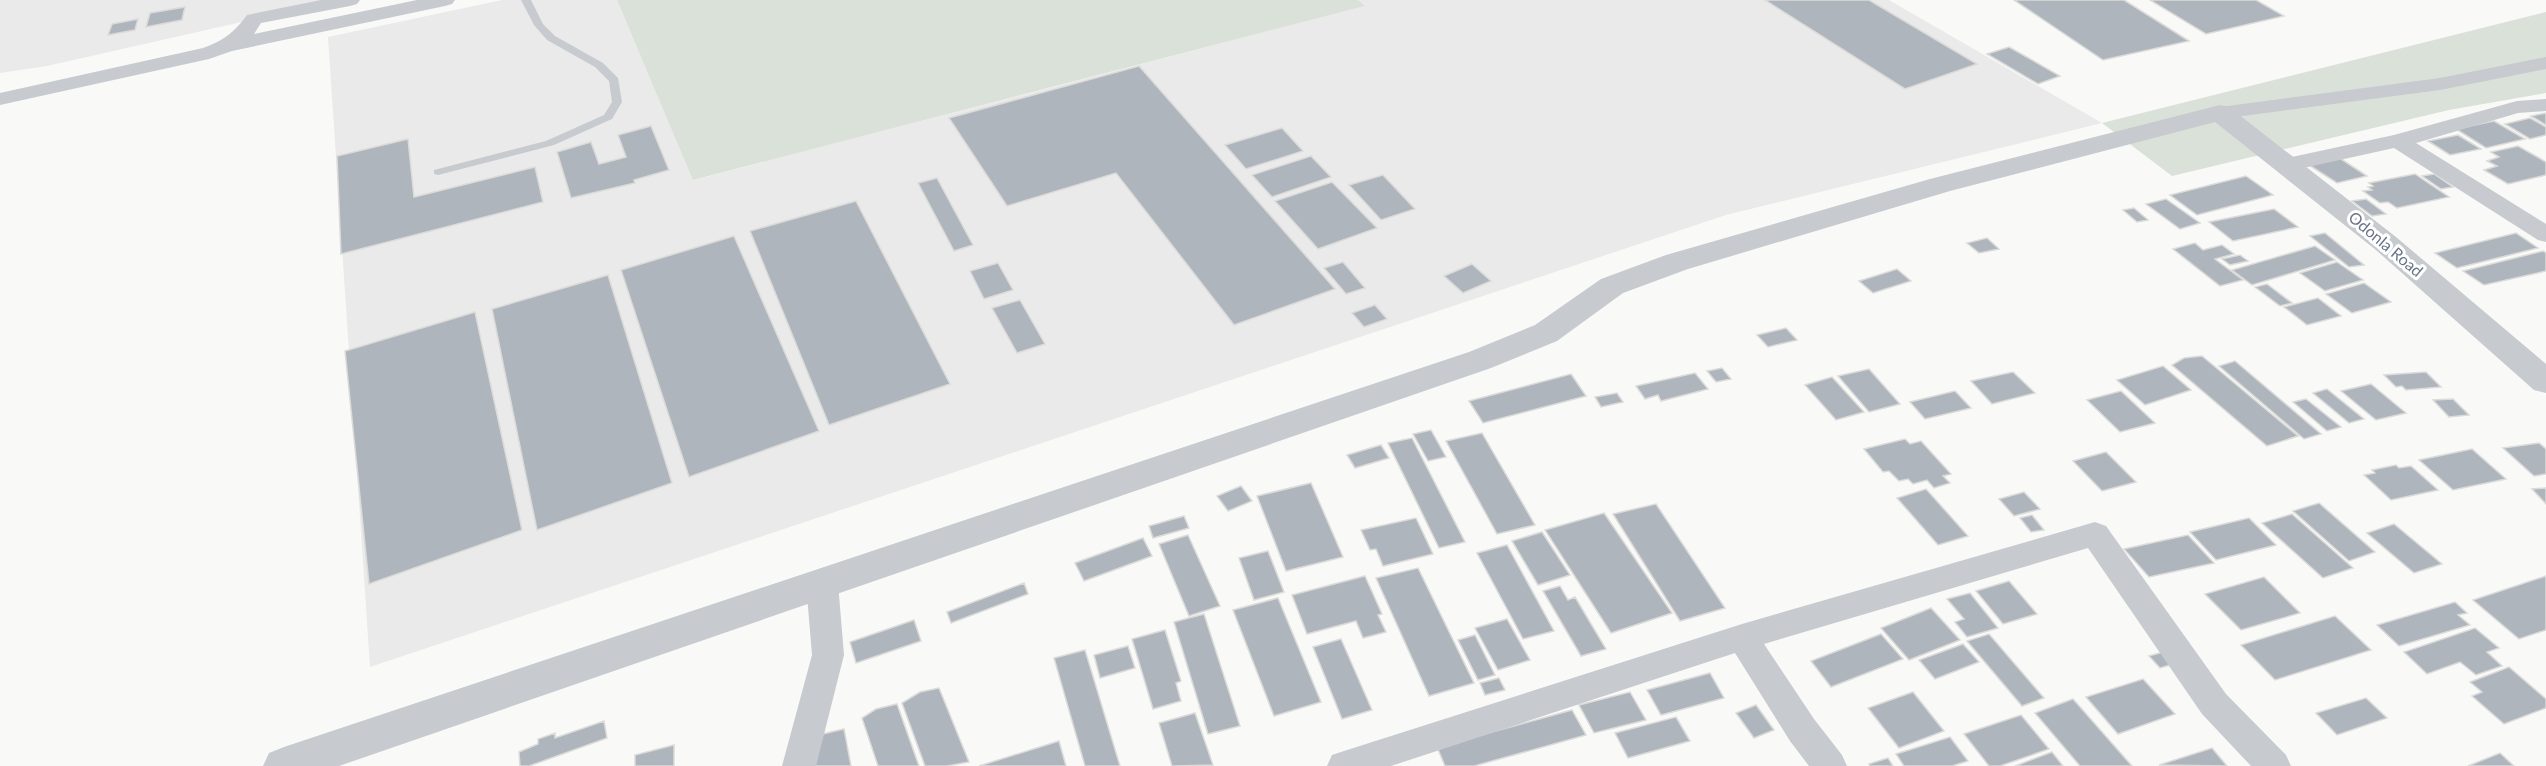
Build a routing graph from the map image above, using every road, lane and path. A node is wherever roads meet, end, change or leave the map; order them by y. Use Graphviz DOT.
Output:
graph roads {
  1 [pos="350,0"];
  2 [pos="445,0"];
  3 [pos="526,0"];
  4 [pos="231,45"];
  5 [pos="2546,63"];
  6 [pos="0,99"];
  7 [pos="2546,105"];
  8 [pos="2220,113"];
  9 [pos="2398,141"];
  10 [pos="2290,165"];
  11 [pos="438,172"];
  12 [pos="2546,235"];
  13 [pos="2546,381"];
  14 [pos="822,583"];
  15 [pos="1742,638"];
  16 [pos="1393,758"];
  17 [pos="284,766"];
  18 [pos="799,766"];
  19 [pos="1344,766"];
  20 [pos="1830,766"];
  21 [pos="2274,766"];
  1 -- 4 [label="street"];
  2 -- 4 [label="street"];
  3 -- 11 [label="lane"];
  4 -- 6 [label="street"];
  5 -- 8 [label="street"];
  7 -- 9 [label="street"];
  8 -- 10 [label="street, Odonla Road"];
  8 -- 14 [label="street"];
  9 -- 10 [label="street"];
  9 -- 12 [label="street"];
  10 -- 13 [label="street, Odonla Road"];
  14 -- 17 [label="street"];
  14 -- 18 [label="street"];
  15 -- 16 [label="street"];
  15 -- 20 [label="street"];
  15 -- 21 [label="street"];
  16 -- 19 [label="street"];
}
